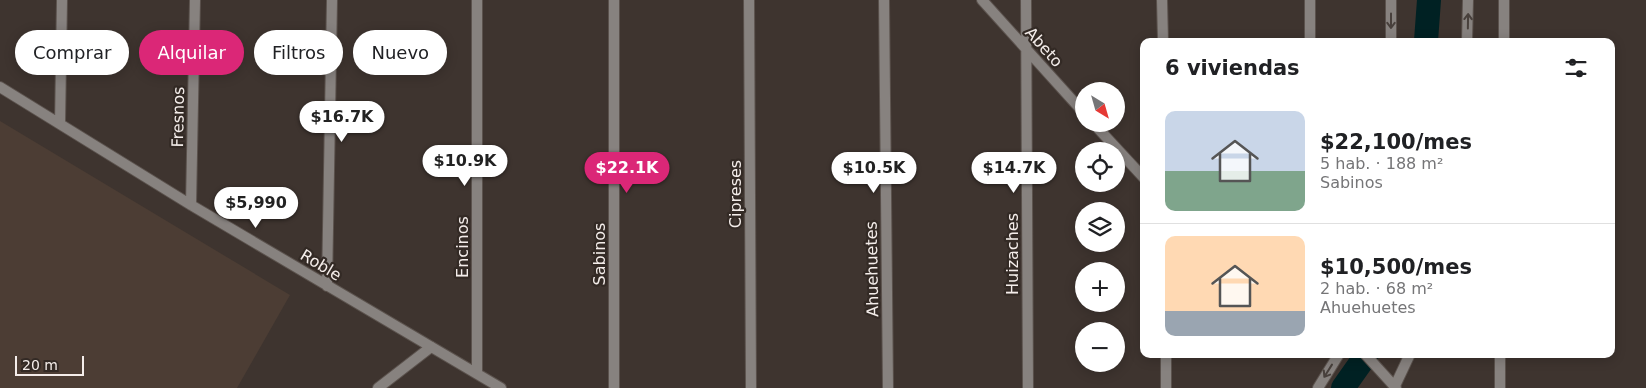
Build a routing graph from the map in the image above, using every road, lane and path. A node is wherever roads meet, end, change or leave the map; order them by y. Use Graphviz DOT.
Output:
graph roads {
  1 [pos="62,0"];
  2 [pos="196,0"];
  3 [pos="332,0"];
  4 [pos="478,0"];
  5 [pos="614,0"];
  6 [pos="749,0"];
  7 [pos="884,0"];
  8 [pos="982,0"];
  9 [pos="1026,0"];
  10 [pos="1162,0"];
  11 [pos="1310,0"];
  12 [pos="1391,0"];
  13 [pos="1468,0"];
  14 [pos="1504,0"];
  15 [pos="1163,38"];
  16 [pos="1310,38"];
  17 [pos="1391,38"];
  18 [pos="1467,38"];
  19 [pos="1504,38"];
  20 [pos="1026,50"];
  21 [pos="0,87"];
  22 [pos="1075,102"];
  23 [pos="60,124"];
  24 [pos="1101,132"];
  25 [pos="1140,174"];
  26 [pos="191,206"];
  27 [pos="327,286"];
  28 [pos="431,347"];
  29 [pos="1166,358"];
  30 [pos="1337,358"];
  31 [pos="1369,358"];
  32 [pos="1408,358"];
  33 [pos="1500,358"];
  34 [pos="477,374"];
  35 [pos="1395,387"];
  36 [pos="378,388"];
  37 [pos="502,388"];
  38 [pos="614,388"];
  39 [pos="751,388"];
  40 [pos="888,388"];
  41 [pos="1028,388"];
  42 [pos="1166,388"];
  43 [pos="1318,388"];
  44 [pos="1500,388"];
  1 -- 23 [label="street"];
  2 -- 26 [label="street, Fresnos"];
  3 -- 27 [label="street"];
  4 -- 34 [label="street, Encinos"];
  5 -- 38 [label="street, Sabinos"];
  6 -- 39 [label="street, Cipreses"];
  7 -- 40 [label="street, Ahuehuetes"];
  8 -- 20 [label="street, Abeto"];
  9 -- 20 [label="street, Huizaches"];
  10 -- 15 [label="street"];
  11 -- 16 [label="street"];
  12 -- 17 [label="street, one-way"];
  18 -- 13 [label="street, one-way"];
  14 -- 19 [label="street"];
  20 -- 22 [label="street, Abeto"];
  20 -- 41 [label="street, Huizaches"];
  21 -- 23 [label="street, Roble"];
  23 -- 26 [label="street, Roble"];
  24 -- 25 [label="street"];
  26 -- 27 [label="street, Roble"];
  27 -- 28 [label="street, Roble"];
  28 -- 34 [label="street, Roble"];
  28 -- 36 [label="street"];
  29 -- 42 [label="street"];
  30 -- 43 [label="street, one-way"];
  31 -- 35 [label="street"];
  32 -- 35 [label="street"];
  33 -- 44 [label="street"];
  34 -- 37 [label="street, Roble"];
}
